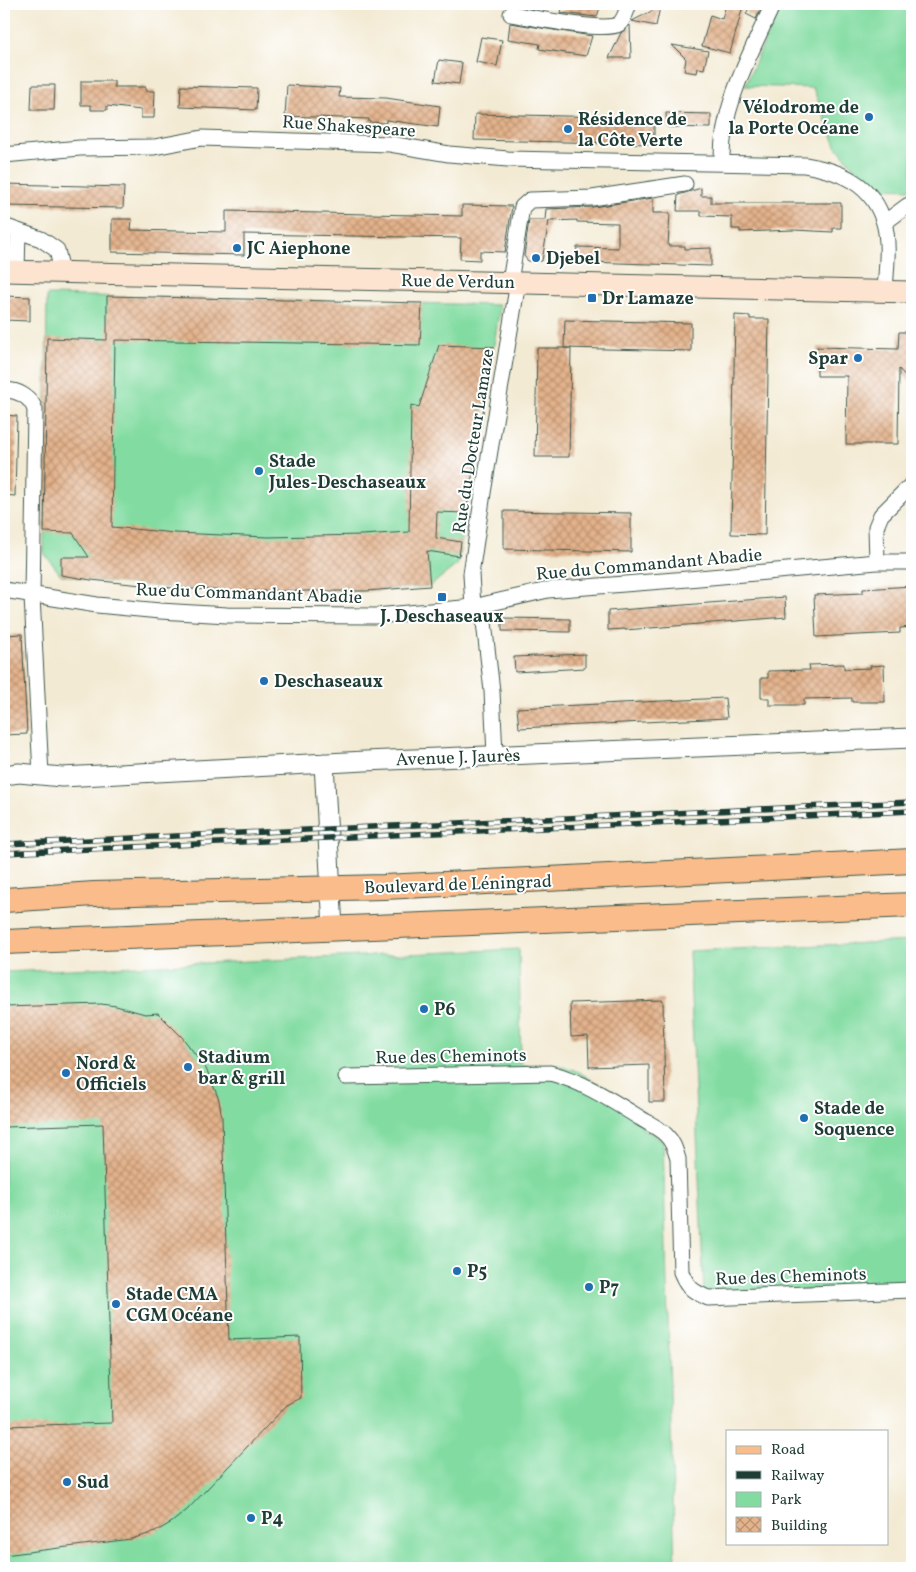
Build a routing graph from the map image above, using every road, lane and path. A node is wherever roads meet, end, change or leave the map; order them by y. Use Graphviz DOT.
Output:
graph roads {
  1 [pos="629,4"];
  2 [pos="773,4"];
  3 [pos="511,14"];
  4 [pos="4,155"];
  5 [pos="722,163"];
  6 [pos="685,184"];
  7 [pos="912,204"];
  8 [pos="884,224"];
  9 [pos="11,228"];
  10 [pos="10,271"];
  11 [pos="62,272"];
  12 [pos="514,282"];
  13 [pos="885,292"];
  14 [pos="912,292"];
  15 [pos="4,390"];
  16 [pos="912,484"];
  17 [pos="877,562"];
  18 [pos="912,562"];
  19 [pos="4,590"];
  20 [pos="32,596"];
  21 [pos="477,606"];
  22 [pos="912,738"];
  23 [pos="495,755"];
  24 [pos="324,763"];
  25 [pos="4,775"];
  26 [pos="41,775"];
  27 [pos="912,862"];
  28 [pos="332,889"];
  29 [pos="4,900"];
  30 [pos="912,905"];
  31 [pos="333,929"];
  32 [pos="4,942"];
  33 [pos="346,1077"];
  34 [pos="912,1290"];
  1 -- 3 [label="street"];
  2 -- 5 [label="street"];
  4 -- 5 [label="street, Rue Shakespeare"];
  5 -- 8 [label="street, Rue Shakespeare"];
  6 -- 12 [label="street, Rue du Docteur Lamaze"];
  7 -- 8 [label="street"];
  8 -- 13 [label="street"];
  9 -- 10 [label="street"];
  9 -- 11 [label="street"];
  10 -- 11 [label="main road, Rue de Verdun"];
  11 -- 12 [label="main road, Rue de Verdun"];
  12 -- 13 [label="main road, Rue de Verdun"];
  12 -- 21 [label="street, Rue du Docteur Lamaze"];
  13 -- 14 [label="main road, Rue de Verdun"];
  15 -- 20 [label="street"];
  16 -- 17 [label="street"];
  17 -- 18 [label="street, Rue du Commandant Abadie"];
  17 -- 21 [label="street, Rue du Commandant Abadie"];
  19 -- 20 [label="street, Rue du Commandant Abadie"];
  20 -- 21 [label="street, Rue du Commandant Abadie"];
  20 -- 26 [label="street"];
  21 -- 23 [label="street, Rue du Docteur Lamaze"];
  22 -- 23 [label="street, Avenue J. Jaurès"];
  23 -- 24 [label="street, Avenue J. Jaurès"];
  24 -- 26 [label="street, Avenue J. Jaurès"];
  24 -- 28 [label="street"];
  25 -- 26 [label="street, Avenue J. Jaurès"];
  27 -- 28 [label="main road, Boulevard de Léningrad"];
  28 -- 29 [label="main road, Boulevard de Léningrad"];
  28 -- 31 [label="street"];
  30 -- 31 [label="main road"];
  31 -- 32 [label="main road"];
  33 -- 34 [label="street, Rue des Cheminots"];
}
